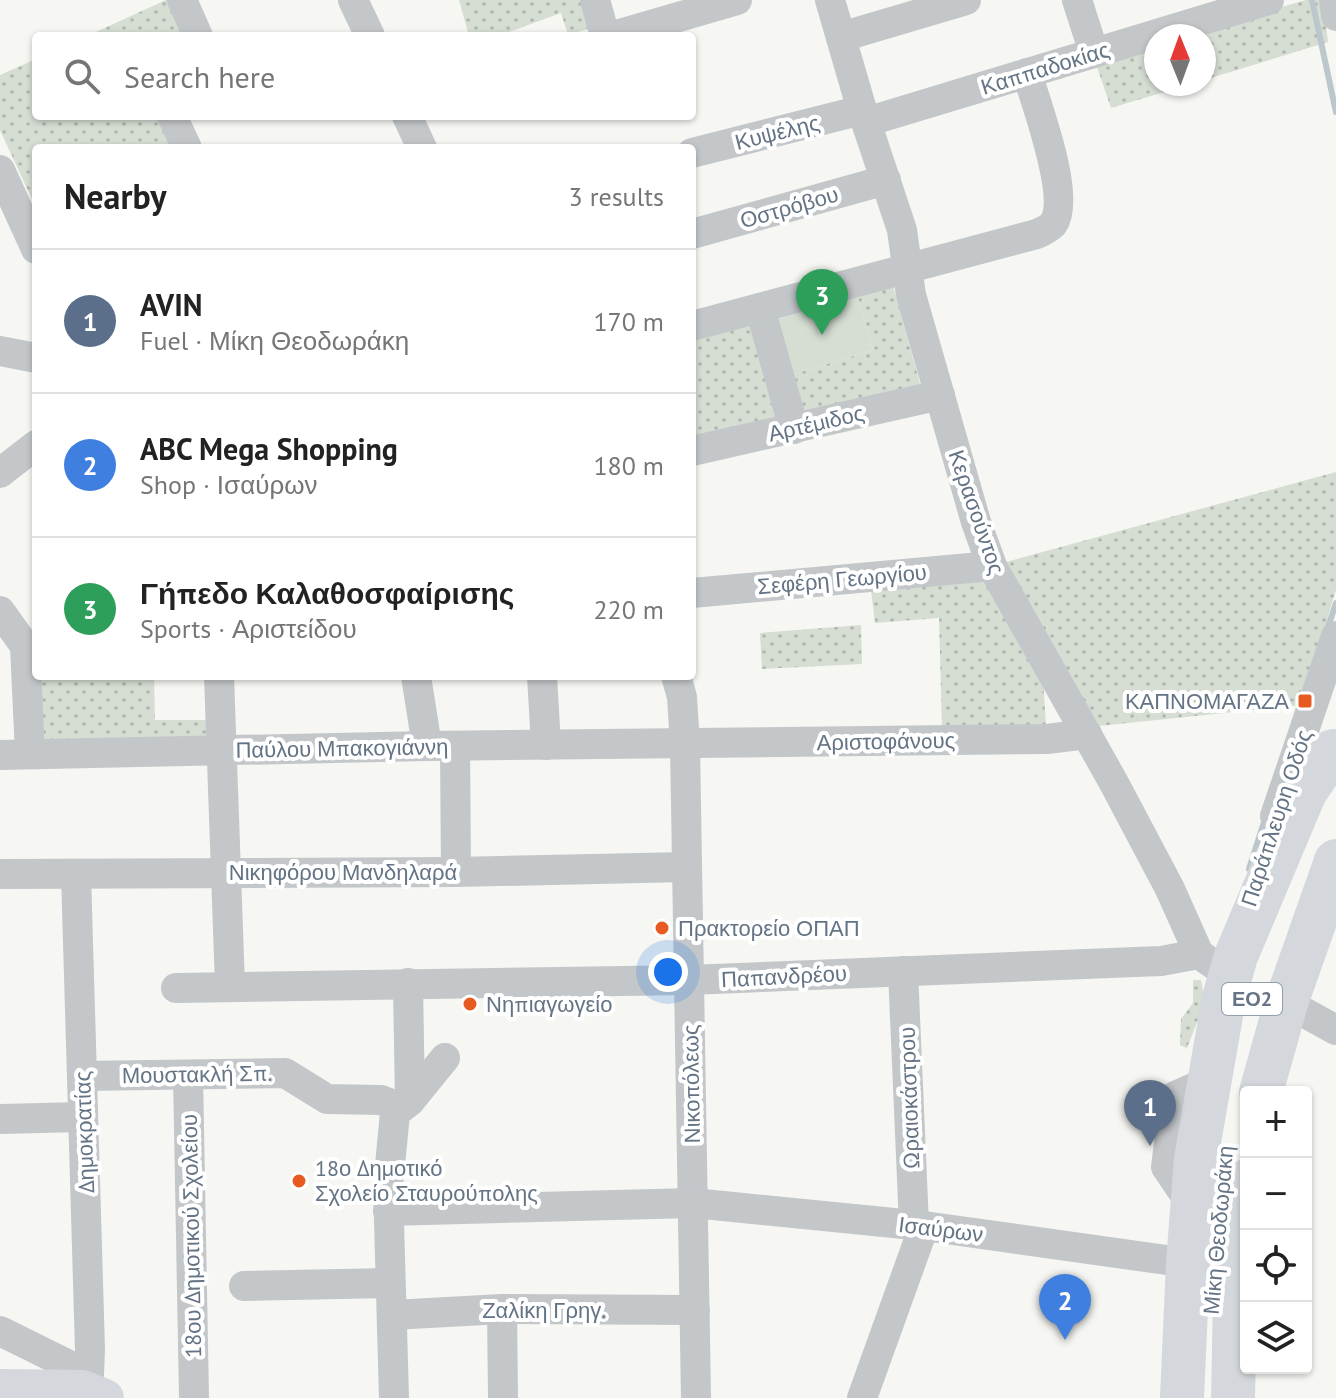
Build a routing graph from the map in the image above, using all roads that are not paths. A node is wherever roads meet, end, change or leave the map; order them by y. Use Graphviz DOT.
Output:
graph roads {
  1 [pos="182,0"];
  2 [pos="353,0"];
  3 [pos="595,0"];
  4 [pos="737,0"];
  5 [pos="830,0"];
  6 [pos="966,0"];
  7 [pos="1077,0"];
  8 [pos="1269,0"];
  9 [pos="1334,0"];
  10 [pos="1336,16"];
  11 [pos="196,32"];
  12 [pos="362,32"];
  13 [pos="604,32"];
  14 [pos="627,32"];
  15 [pos="841,37"];
  16 [pos="1094,53"];
  17 [pos="1027,73"];
  18 [pos="864,116"];
  19 [pos="177,120"];
  20 [pos="409,120"];
  21 [pos="186,144"];
  22 [pos="420,144"];
  23 [pos="696,152"];
  24 [pos="0,171"];
  25 [pos="886,180"];
  26 [pos="696,233"];
  27 [pos="32,240"];
  28 [pos="908,269"];
  29 [pos="760,308"];
  30 [pos="696,325"];
  31 [pos="0,351"];
  32 [pos="32,357"];
  33 [pos="940,395"];
  34 [pos="794,429"];
  35 [pos="32,448"];
  36 [pos="696,450"];
  37 [pos="0,473"];
  38 [pos="992,566"];
  39 [pos="696,593"];
  40 [pos="0,611"];
  41 [pos="29,634"];
  42 [pos="1336,636"];
  43 [pos="219,680"];
  44 [pos="417,680"];
  45 [pos="542,680"];
  46 [pos="677,680"];
  47 [pos="1087,734"];
  48 [pos="685,744"];
  49 [pos="546,745"];
  50 [pos="441,746"];
  51 [pos="1334,746"];
  52 [pos="222,751"];
  53 [pos="30,754"];
  54 [pos="0,755"];
  55 [pos="1336,861"];
  56 [pos="687,867"];
  57 [pos="226,872"];
  58 [pos="456,872"];
  59 [pos="0,874"];
  60 [pos="76,874"];
  61 [pos="1310,933"];
  62 [pos="1222,962"];
  63 [pos="903,971"];
  64 [pos="688,980"];
  65 [pos="408,983"];
  66 [pos="230,986"];
  67 [pos="176,988"];
  68 [pos="1298,1009"];
  69 [pos="1336,1030"];
  70 [pos="445,1058"];
  71 [pos="188,1075"];
  72 [pos="82,1076"];
  73 [pos="1262,1086"];
  74 [pos="1285,1086"];
  75 [pos="404,1104"];
  76 [pos="83,1117"];
  77 [pos="0,1119"];
  78 [pos="693,1203"];
  79 [pos="388,1211"];
  80 [pos="919,1225"];
  81 [pos="1241,1230"];
  82 [pos="1188,1263"];
  83 [pos="390,1283"];
  84 [pos="244,1286"];
  85 [pos="502,1309"];
  86 [pos="695,1310"];
  87 [pos="392,1315"];
  88 [pos="0,1331"];
  89 [pos="1261,1374"];
  90 [pos="92,1387"];
  91 [pos="7,1391"];
  92 [pos="194,1398"];
  93 [pos="394,1398"];
  94 [pos="503,1398"];
  95 [pos="696,1398"];
  96 [pos="862,1398"];
  97 [pos="1182,1398"];
  98 [pos="1209,1398"];
  99 [pos="1233,1398"];
  100 [pos="1261,1398"];
  1 -- 11 [label="street"];
  2 -- 12 [label="street"];
  3 -- 13 [label="street"];
  4 -- 14 [label="street"];
  5 -- 15 [label="street, Κερασούντος"];
  6 -- 15 [label="street"];
  7 -- 16 [label="street"];
  8 -- 16 [label="street, Καππαδοκίας"];
  9 -- 10 [label="street"];
  15 -- 18 [label="street, Κερασούντος"];
  16 -- 17 [label="street, Καππαδοκίας"];
  17 -- 18 [label="street, Καππαδοκίας"];
  17 -- 28 [label="street"];
  18 -- 23 [label="street, Κυψέλης"];
  18 -- 25 [label="street, Κερασούντος"];
  19 -- 21 [label="street"];
  20 -- 22 [label="street"];
  24 -- 27 [label="street"];
  25 -- 26 [label="street, Οστρόβου"];
  25 -- 28 [label="street, Κερασούντος"];
  28 -- 29 [label="street"];
  28 -- 33 [label="street, Κερασούντος"];
  29 -- 30 [label="street"];
  29 -- 34 [label="street"];
  31 -- 32 [label="street"];
  33 -- 34 [label="street, Αρτέμιδος"];
  33 -- 38 [label="street, Κερασούντος"];
  34 -- 36 [label="street, Αρτέμιδος"];
  35 -- 37 [label="street"];
  38 -- 39 [label="street, Σεφέρη Γεωργίου"];
  38 -- 47 [label="street, Κερασούντος"];
  40 -- 41 [label="street"];
  41 -- 53 [label="street"];
  42 -- 62 [label="street, Παράπλευρη Οδός"];
  43 -- 52 [label="street"];
  44 -- 50 [label="street"];
  45 -- 49 [label="street"];
  46 -- 48 [label="street, Νικοπόλεως"];
  47 -- 48 [label="street, Αριστοφάνoυς"];
  47 -- 62 [label="street, Κερασούντος"];
  48 -- 49 [label="street, Παύλου Μπακογιάννη"];
  48 -- 56 [label="street, Νικοπόλεως"];
  49 -- 50 [label="street, Παύλου Μπακογιάννη"];
  50 -- 52 [label="street, Παύλου Μπακογιάννη"];
  50 -- 58 [label="street"];
  51 -- 62 [label="highway, ΕΟ2"];
  51 -- 98 [label="highway, Μίκη Θεοδωράκη / ΕΟ2"];
  52 -- 53 [label="street, Παύλου Μπακογιάννη"];
  52 -- 57 [label="street"];
  53 -- 54 [label="street, Παύλου Μπακογιάννη"];
  55 -- 61 [label="highway, ΕΟ2"];
  56 -- 58 [label="street, Νικηφόρου Μανδηλαρά"];
  56 -- 64 [label="street, Νικοπόλεως"];
  57 -- 58 [label="street, Νικηφόρου Μανδηλαρά"];
  57 -- 60 [label="street, Νικηφόρου Μανδηλαρά"];
  57 -- 66 [label="street"];
  59 -- 60 [label="street, Νικηφόρου Μανδηλαρά"];
  60 -- 72 [label="street, Δημοκρατίας"];
  61 -- 68 [label="highway, ΕΟ2"];
  61 -- 73 [label="highway, ΕΟ2"];
  62 -- 63 [label="street, Παπανδρέου"];
  62 -- 82 [label="highway, ΕΟ2"];
  63 -- 64 [label="street, Παπανδρέου"];
  63 -- 80 [label="street, Ωραιοκάστρου"];
  64 -- 65 [label="street, Παπανδρέου"];
  64 -- 78 [label="street, Νικοπόλεως"];
  65 -- 66 [label="street, Παπανδρέου"];
  65 -- 75 [label="street"];
  66 -- 67 [label="street, Παπανδρέου"];
  68 -- 69 [label="street"];
  68 -- 74 [label="highway, ΕΟ2"];
  70 -- 75 [label="street"];
  71 -- 72 [label="street, Μουστακλή Σπ."];
  71 -- 75 [label="street, Μουστακλή Σπ."];
  71 -- 92 [label="street, 18ου Δημοτικού Σχολείου"];
  72 -- 76 [label="street, Δημοκρατίας"];
  75 -- 79 [label="street"];
  76 -- 77 [label="street"];
  76 -- 90 [label="street, Δημοκρατίας"];
  78 -- 79 [label="street, Ισαύρων"];
  78 -- 80 [label="street, Ισαύρων"];
  78 -- 86 [label="street, Νικοπόλεως"];
  79 -- 83 [label="street"];
  80 -- 82 [label="street, Ισαύρων"];
  80 -- 96 [label="street, Ωραιοκάστρου"];
  81 -- 99 [label="highway, Μίκη Θεοδωράκη"];
  82 -- 97 [label="highway, ΕΟ2"];
  83 -- 84 [label="street"];
  83 -- 87 [label="street"];
  85 -- 86 [label="street, Ζαλίκη Γρηγ."];
  85 -- 87 [label="street, Ζαλίκη Γρηγ."];
  85 -- 94 [label="street"];
  86 -- 95 [label="street, Νικοπόλεως"];
  87 -- 93 [label="street"];
  88 -- 90 [label="street"];
  89 -- 100 [label="highway"];
  90 -- 91 [label="main road"];
}
